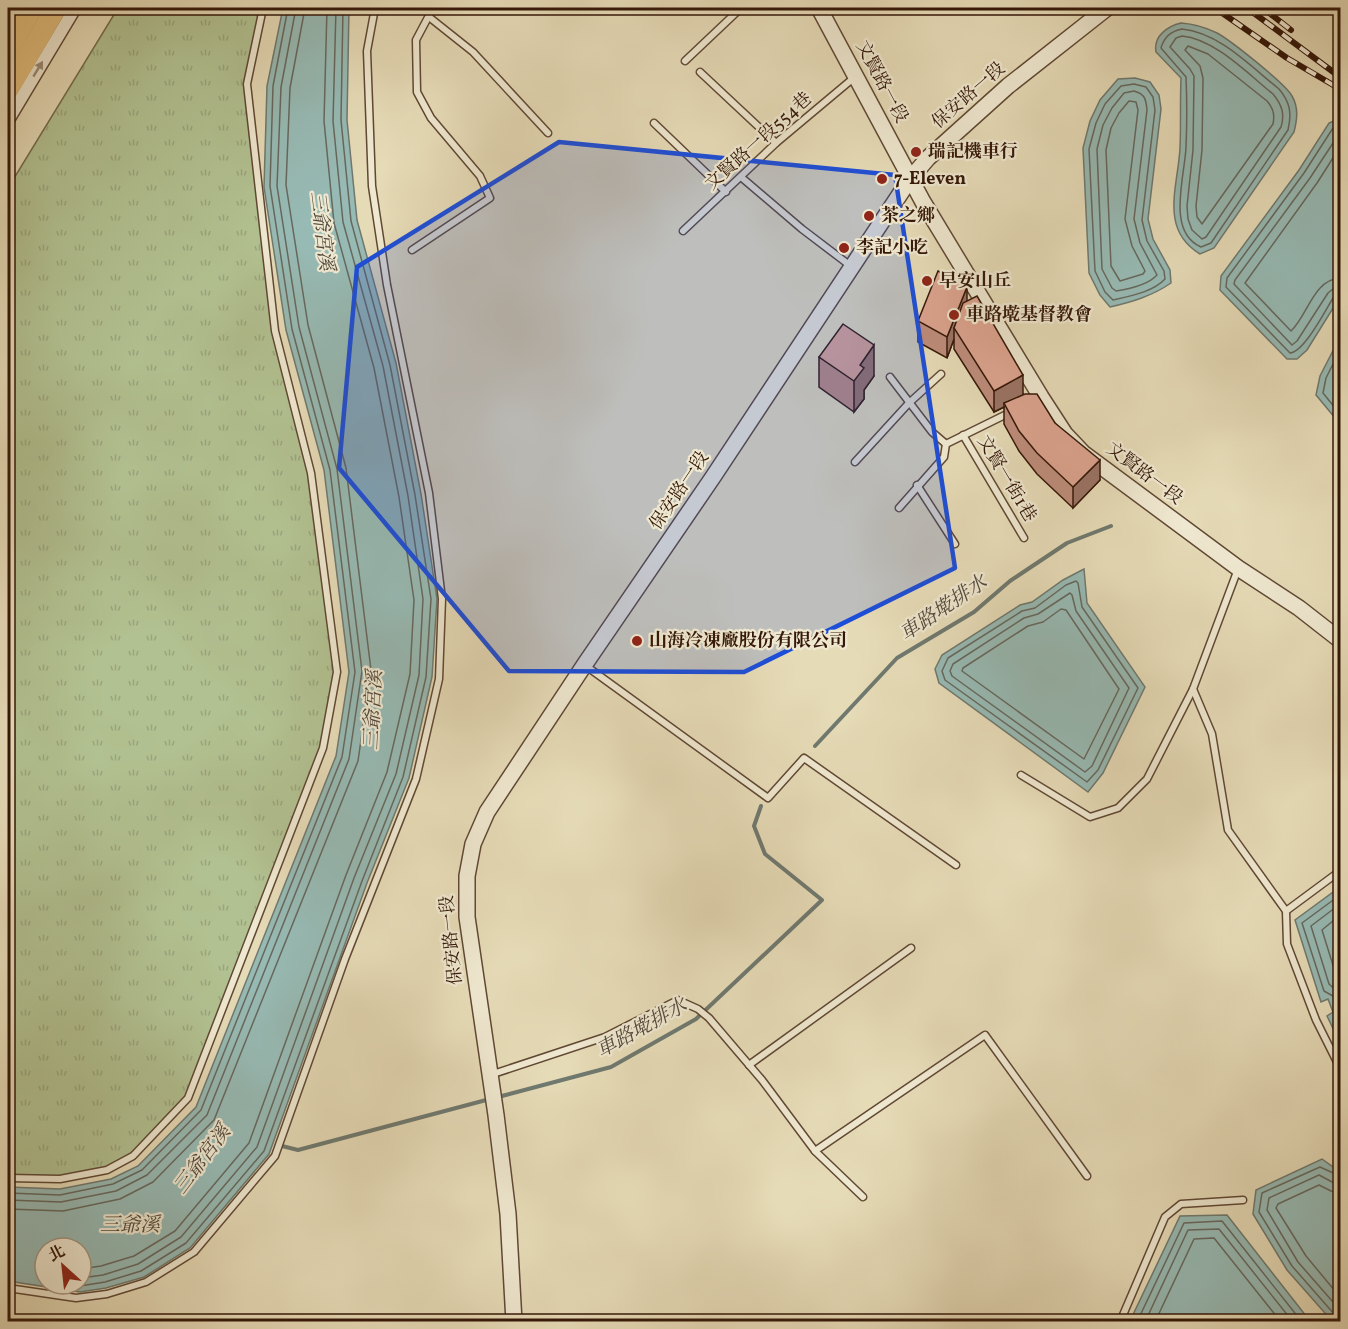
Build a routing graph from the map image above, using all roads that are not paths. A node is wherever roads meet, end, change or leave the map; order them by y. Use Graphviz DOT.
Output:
graph roads {
  1 [pos="11,8"];
  2 [pos="32,8"];
  3 [pos="56,8"];
  4 [pos="75,8"];
  5 [pos="263,8"];
  6 [pos="375,8"];
  7 [pos="433,8"];
  8 [pos="741,8"];
  9 [pos="819,8"];
  10 [pos="1107,8"];
  11 [pos="8,14"];
  12 [pos="429,17"];
  13 [pos="8,49"];
  14 [pos="685,61"];
  15 [pos="700,72"];
  16 [pos="857,76"];
  17 [pos="8,88"];
  18 [pos="8,120"];
  19 [pos="654,123"];
  20 [pos="548,133"];
  21 [pos="776,143"];
  22 [pos="741,177"];
  23 [pos="910,179"];
  24 [pos="726,192"];
  25 [pos="682,231"];
  26 [pos="412,250"];
  27 [pos="852,267"];
  28 [pos="941,374"];
  29 [pos="890,377"];
  30 [pos="909,403"];
  31 [pos="1021,406"];
  32 [pos="963,435"];
  33 [pos="946,444"];
  34 [pos="855,462"];
  35 [pos="917,485"];
  36 [pos="899,508"];
  37 [pos="1024,538"];
  38 [pos="955,544"];
  39 [pos="1238,568"];
  40 [pos="1341,640"];
  41 [pos="585,664"];
  42 [pos="1193,690"];
  43 [pos="1021,775"];
  44 [pos="956,865"];
  45 [pos="1341,871"];
  46 [pos="1286,911"];
  47 [pos="911,948"];
  48 [pos="749,1065"];
  49 [pos="1341,1068"];
  50 [pos="491,1078"];
  51 [pos="815,1151"];
  52 [pos="1087,1176"];
  53 [pos="8,1178"];
  54 [pos="863,1197"];
  55 [pos="1243,1200"];
  56 [pos="8,1288"];
  57 [pos="514,1322"];
  58 [pos="1120,1322"];
  1 -- 11 [label="street"];
  2 -- 13 [label="highway"];
  3 -- 17 [label="highway"];
  18 -- 4 [label="street, one-way"];
  5 -- 53 [label="lane"];
  6 -- 56 [label="lane"];
  7 -- 12 [label="lane"];
  8 -- 14 [label="lane"];
  9 -- 16 [label="street, 文賢路一段"];
  10 -- 23 [label="street, 保安路一段"];
  12 -- 20 [label="lane"];
  12 -- 26 [label="lane"];
  15 -- 21 [label="lane"];
  16 -- 21 [label="lane, 文賢路一段554巷"];
  16 -- 23 [label="street, 文賢路一段"];
  19 -- 24 [label="lane"];
  21 -- 22 [label="lane, 文賢路一段554巷"];
  22 -- 24 [label="lane, 文賢路一段554巷"];
  22 -- 27 [label="lane"];
  23 -- 27 [label="street, 保安路一段"];
  23 -- 39 [label="street, 文賢路一段"];
  24 -- 25 [label="lane, 文賢路一段554巷"];
  27 -- 41 [label="street, 保安路一段"];
  28 -- 30 [label="lane"];
  29 -- 30 [label="lane"];
  30 -- 33 [label="lane"];
  30 -- 34 [label="lane"];
  31 -- 32 [label="lane"];
  32 -- 33 [label="lane"];
  32 -- 37 [label="lane, 文賢一街1巷"];
  33 -- 35 [label="lane"];
  35 -- 36 [label="lane"];
  35 -- 38 [label="lane"];
  39 -- 40 [label="street, 文賢路一段"];
  39 -- 42 [label="lane"];
  41 -- 44 [label="lane"];
  41 -- 50 [label="street, 保安路一段"];
  42 -- 43 [label="lane"];
  42 -- 46 [label="lane"];
  45 -- 46 [label="lane"];
  46 -- 49 [label="lane"];
  47 -- 48 [label="lane"];
  48 -- 50 [label="lane"];
  48 -- 51 [label="lane"];
  50 -- 57 [label="street, 保安路一段"];
  51 -- 52 [label="lane"];
  51 -- 54 [label="lane"];
  55 -- 58 [label="lane"];
}
